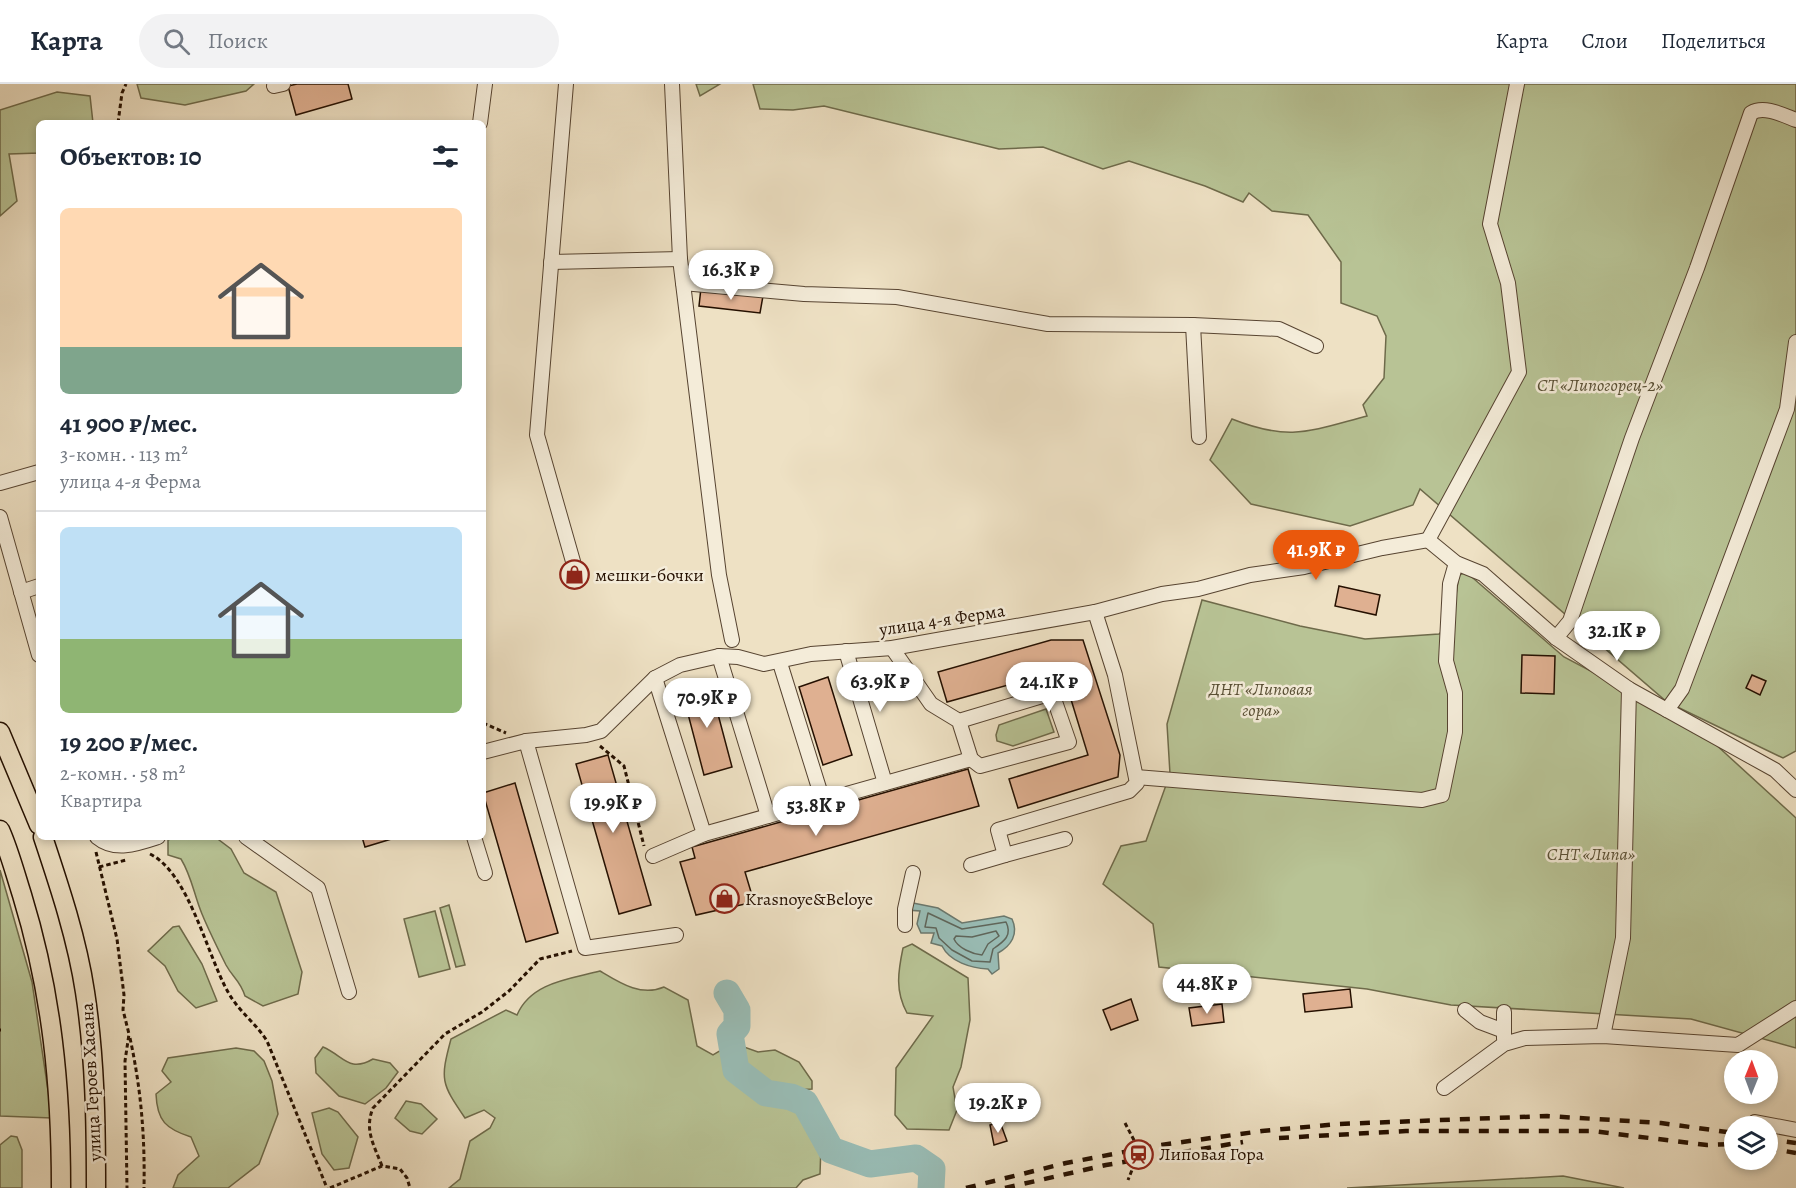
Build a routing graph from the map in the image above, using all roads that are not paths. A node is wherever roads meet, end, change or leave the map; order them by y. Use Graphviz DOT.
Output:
graph roads {
  1 [pos="484,84"];
  2 [pos="566,84"];
  3 [pos="672,84"];
  4 [pos="1517,84"];
  5 [pos="480,120"];
  6 [pos="1796,120"];
  7 [pos="680,258"];
  8 [pos="551,262"];
  9 [pos="683,284"];
  10 [pos="1193,325"];
  11 [pos="1796,342"];
  12 [pos="1316,346"];
  13 [pos="1200,437"];
  14 [pos="36,478"];
  15 [pos="0,483"];
  16 [pos="0,517"];
  17 [pos="1428,540"];
  18 [pos="1455,563"];
  19 [pos="578,579"];
  20 [pos="36,587"];
  21 [pos="21,592"];
  22 [pos="1095,612"];
  23 [pos="1556,638"];
  24 [pos="732,640"];
  25 [pos="36,644"];
  26 [pos="892,648"];
  27 [pos="846,651"];
  28 [pos="719,656"];
  29 [pos="780,663"];
  30 [pos="655,678"];
  31 [pos="1629,689"];
  32 [pos="1667,710"];
  33 [pos="959,722"];
  34 [pos="0,732"];
  35 [pos="520,742"];
  36 [pos="486,751"];
  37 [pos="971,759"];
  38 [pos="1136,777"];
  39 [pos="885,783"];
  40 [pos="1796,790"];
  41 [pos="823,801"];
  42 [pos="768,816"];
  43 [pos="36,818"];
  44 [pos="0,830"];
  45 [pos="704,834"];
  46 [pos="1065,839"];
  47 [pos="44,840"];
  48 [pos="100,840"];
  49 [pos="149,840"];
  50 [pos="250,840"];
  51 [pos="475,840"];
  52 [pos="649,853"];
  53 [pos="1005,855"];
  54 [pos="971,865"];
  55 [pos="485,873"];
  56 [pos="913,873"];
  57 [pos="905,926"];
  58 [pos="676,935"];
  59 [pos="349,992"];
  60 [pos="1796,1008"];
  61 [pos="1465,1010"];
  62 [pos="1504,1012"];
  63 [pos="1603,1036"];
  64 [pos="1504,1038"];
  65 [pos="1444,1088"];
  66 [pos="1778,1126"];
  67 [pos="1796,1130"];
  68 [pos="61,1188"];
  69 [pos="96,1188"];
  1 -- 5 [label="street"];
  2 -- 8 [label="street"];
  3 -- 7 [label="street"];
  4 -- 17 [label="street"];
  6 -- 23 [label="street"];
  7 -- 8 [label="street"];
  7 -- 9 [label="street"];
  8 -- 19 [label="street"];
  9 -- 10 [label="street"];
  9 -- 24 [label="street"];
  10 -- 12 [label="street"];
  10 -- 13 [label="street"];
  11 -- 32 [label="street"];
  14 -- 15 [label="street"];
  16 -- 21 [label="street"];
  17 -- 18 [label="street"];
  17 -- 22 [label="street, улица 4-я Ферма"];
  18 -- 23 [label="street"];
  18 -- 38 [label="street"];
  20 -- 21 [label="street"];
  21 -- 25 [label="street"];
  22 -- 26 [label="street, улица 4-я Ферма"];
  22 -- 38 [label="street"];
  23 -- 31 [label="street"];
  26 -- 27 [label="street, улица 4-я Ферма"];
  26 -- 33 [label="street"];
  27 -- 29 [label="street, улица 4-я Ферма"];
  27 -- 39 [label="street"];
  28 -- 29 [label="street, улица 4-я Ферма"];
  28 -- 30 [label="street, улица 4-я Ферма"];
  28 -- 42 [label="street"];
  29 -- 41 [label="street"];
  30 -- 35 [label="street, улица 4-я Ферма"];
  30 -- 45 [label="street"];
  31 -- 32 [label="street"];
  31 -- 63 [label="street"];
  32 -- 40 [label="street"];
  33 -- 37 [label="street"];
  33 -- 37 [label="street"];
  34 -- 43 [label="main road"];
  35 -- 36 [label="street, улица 4-я Ферма"];
  35 -- 58 [label="street"];
  37 -- 39 [label="street"];
  38 -- 53 [label="street"];
  39 -- 41 [label="street"];
  41 -- 42 [label="street"];
  42 -- 45 [label="street"];
  44 -- 68 [label="main road, улица Героев Хасана"];
  45 -- 52 [label="street"];
  46 -- 53 [label="street"];
  47 -- 69 [label="main road, улица Героев Хасана"];
  48 -- 49 [label="street"];
  50 -- 59 [label="street"];
  51 -- 55 [label="street"];
  53 -- 54 [label="street"];
  56 -- 57 [label="street"];
  60 -- 63 [label="street"];
  61 -- 64 [label="street"];
  62 -- 64 [label="street"];
  63 -- 64 [label="street"];
  64 -- 65 [label="street"];
  66 -- 67 [label="street"];
}
